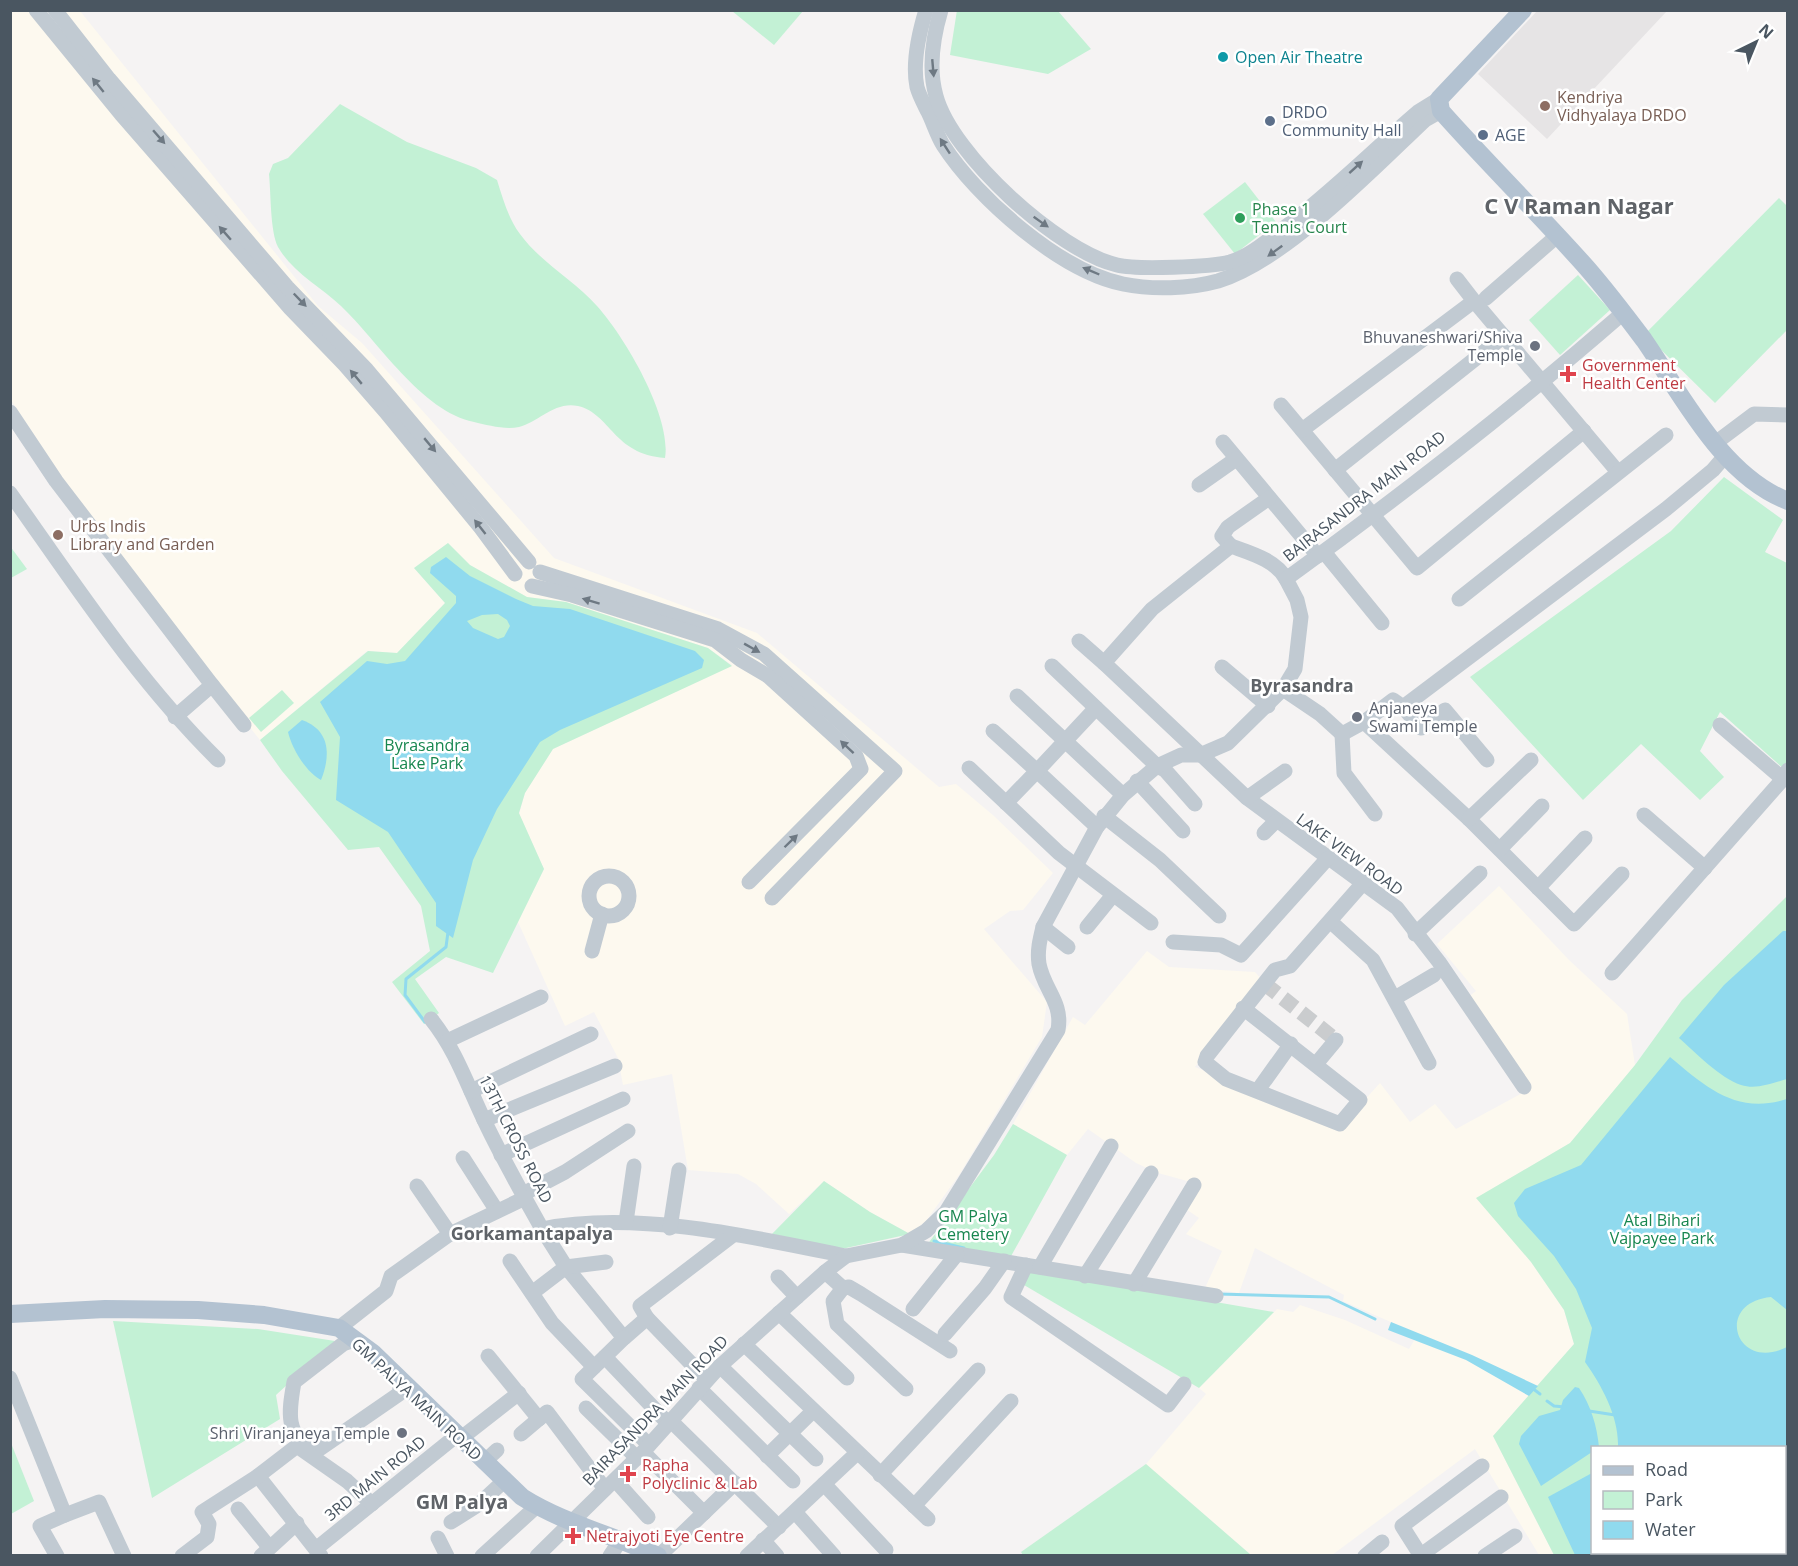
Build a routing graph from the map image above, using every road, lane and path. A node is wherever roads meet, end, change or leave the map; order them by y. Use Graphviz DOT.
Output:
graph roads {
  1 [pos="36,10"];
  2 [pos="55,10"];
  3 [pos="926,10"];
  4 [pos="941,10"];
  5 [pos="1523,10"];
  6 [pos="1440,105"];
  7 [pos="1316,210"];
  8 [pos="1557,236"];
  9 [pos="1457,279"];
  10 [pos="1480,299"];
  11 [pos="1623,313"];
  12 [pos="1504,336"];
  13 [pos="1543,381"];
  14 [pos="1281,405"];
  15 [pos="11,413"];
  16 [pos="1788,415"];
  17 [pos="1788,426"];
  18 [pos="1302,430"];
  19 [pos="1584,431"];
  20 [pos="1666,435"];
  21 [pos="1223,442"];
  22 [pos="1720,451"];
  23 [pos="1236,459"];
  24 [pos="1335,470"];
  25 [pos="1618,472"];
  26 [pos="1199,486"];
  27 [pos="10,493"];
  28 [pos="1269,498"];
  29 [pos="1788,501"];
  30 [pos="1373,515"];
  31 [pos="1231,546"];
  32 [pos="1322,554"];
  33 [pos="534,567"];
  34 [pos="515,574"];
  35 [pos="1286,579"];
  36 [pos="532,586"];
  37 [pos="1459,599"];
  38 [pos="1382,623"];
  39 [pos="1079,641"];
  40 [pos="1104,663"];
  41 [pos="1052,666"];
  42 [pos="1222,667"];
  43 [pos="212,685"];
  44 [pos="1283,689"];
  45 [pos="1017,696"];
  46 [pos="1268,706"];
  47 [pos="1403,706"];
  48 [pos="1096,708"];
  49 [pos="175,717"];
  50 [pos="1364,722"];
  51 [pos="244,724"];
  52 [pos="1720,725"];
  53 [pos="993,731"];
  54 [pos="1342,734"];
  55 [pos="1065,741"];
  56 [pos="875,754"];
  57 [pos="1200,755"];
  58 [pos="218,760"];
  59 [pos="1487,760"];
  60 [pos="1531,760"];
  61 [pos="1157,766"];
  62 [pos="969,768"];
  63 [pos="861,769"];
  64 [pos="1037,771"];
  65 [pos="1285,771"];
  66 [pos="1786,774"];
  67 [pos="1137,781"];
  68 [pos="876,792"];
  69 [pos="1123,795"];
  70 [pos="1247,798"];
  71 [pos="1006,803"];
  72 [pos="1195,804"];
  73 [pos="1542,806"];
  74 [pos="1375,814"];
  75 [pos="1644,815"];
  76 [pos="1469,819"];
  77 [pos="1101,822"];
  78 [pos="808,825"];
  79 [pos="1183,831"];
  80 [pos="1585,838"];
  81 [pos="825,843"];
  82 [pos="1500,849"];
  83 [pos="1327,859"];
  84 [pos="1075,866"];
  85 [pos="1705,868"];
  86 [pos="1480,873"];
  87 [pos="1622,874"];
  88 [pos="749,882"];
  89 [pos="1364,882"];
  90 [pos="1538,888"];
  91 [pos="1113,895"];
  92 [pos="772,898"];
  93 [pos="602,914"];
  94 [pos="1219,916"];
  95 [pos="1331,922"];
  96 [pos="1151,923"];
  97 [pos="1043,927"];
  98 [pos="1088,927"];
  99 [pos="1415,934"];
  100 [pos="1173,942"];
  101 [pos="1068,947"];
  102 [pos="592,951"];
  103 [pos="1612,974"];
  104 [pos="1434,975"];
  105 [pos="541,997"];
  106 [pos="1395,998"];
  107 [pos="1255,1000"];
  108 [pos="430,1019"];
  109 [pos="591,1034"];
  110 [pos="1336,1040"];
  111 [pos="447,1041"];
  112 [pos="1292,1044"];
  113 [pos="1429,1063"];
  114 [pos="1317,1064"];
  115 [pos="615,1066"];
  116 [pos="1524,1087"];
  117 [pos="1258,1090"];
  118 [pos="471,1091"];
  119 [pos="623,1099"];
  120 [pos="484,1120"];
  121 [pos="628,1131"];
  122 [pos="1111,1146"];
  123 [pos="501,1155"];
  124 [pos="463,1158"];
  125 [pos="634,1166"];
  126 [pos="679,1170"];
  127 [pos="1150,1173"];
  128 [pos="1194,1185"];
  129 [pos="417,1186"];
  130 [pos="524,1196"];
  131 [pos="497,1211"];
  132 [pos="626,1222"];
  133 [pos="670,1228"];
  134 [pos="542,1229"];
  135 [pos="450,1234"];
  136 [pos="733,1235"];
  137 [pos="902,1245"];
  138 [pos="957,1254"];
  139 [pos="846,1256"];
  140 [pos="510,1261"];
  141 [pos="606,1262"];
  142 [pos="1004,1262"];
  143 [pos="1033,1266"];
  144 [pos="566,1267"];
  145 [pos="825,1272"];
  146 [pos="1085,1276"];
  147 [pos="778,1277"];
  148 [pos="1134,1284"];
  149 [pos="843,1288"];
  150 [pos="531,1293"];
  151 [pos="1216,1296"];
  152 [pos="797,1297"];
  153 [pos="913,1309"];
  154 [pos="779,1313"];
  155 [pos="10,1314"];
  156 [pos="647,1318"];
  157 [pos="339,1328"];
  158 [pos="945,1334"];
  159 [pos="624,1338"];
  160 [pos="355,1340"];
  161 [pos="744,1344"];
  162 [pos="950,1351"];
  163 [pos="488,1356"];
  164 [pos="599,1362"];
  165 [pos="720,1366"];
  166 [pos="978,1370"];
  167 [pos="10,1378"];
  168 [pos="847,1378"];
  169 [pos="401,1382"];
  170 [pos="703,1383"];
  171 [pos="1184,1384"];
  172 [pos="906,1389"];
  173 [pos="519,1394"];
  174 [pos="1011,1401"];
  175 [pos="586,1408"];
  176 [pos="813,1411"];
  177 [pos="539,1419"];
  178 [pos="670,1421"];
  179 [pos="521,1434"];
  180 [pos="790,1434"];
  181 [pos="458,1437"];
  182 [pos="643,1452"];
  183 [pos="857,1453"];
  184 [pos="767,1456"];
  185 [pos="816,1459"];
  186 [pos="1482,1466"];
  187 [pos="880,1474"];
  188 [pos="258,1476"];
  189 [pos="504,1480"];
  190 [pos="793,1481"];
  191 [pos="735,1483"];
  192 [pos="824,1484"];
  193 [pos="610,1485"];
  194 [pos="1501,1497"];
  195 [pos="372,1504"];
  196 [pos="537,1506"];
  197 [pos="914,1506"];
  198 [pos="238,1509"];
  199 [pos="795,1512"];
  200 [pos="704,1513"];
  201 [pos="65,1515"];
  202 [pos="648,1517"];
  203 [pos="928,1520"];
  204 [pos="574,1521"];
  205 [pos="451,1522"];
  206 [pos="297,1523"];
  207 [pos="779,1527"];
  208 [pos="1515,1536"];
  209 [pos="438,1538"];
  210 [pos="764,1540"];
  211 [pos="1382,1542"];
  212 [pos="615,1548"];
  213 [pos="886,1550"];
  214 [pos="265,1551"];
  215 [pos="319,1552"];
  216 [pos="546,1553"];
  217 [pos="651,1554"];
  218 [pos="1421,1555"];
  219 [pos="57,1556"];
  220 [pos="124,1556"];
  221 [pos="182,1556"];
  222 [pos="447,1556"];
  223 [pos="482,1556"];
  224 [pos="747,1556"];
  225 [pos="777,1556"];
  226 [pos="834,1556"];
  227 [pos="1365,1556"];
  228 [pos="1485,1556"];
  34 -- 1 [label="street, one-way"];
  2 -- 33 [label="street, one-way"];
  7 -- 3 [label="street, one-way"];
  4 -- 7 [label="street, one-way"];
  5 -- 6 [label="main road"];
  6 -- 7 [label="street"];
  6 -- 8 [label="main road"];
  8 -- 10 [label="street"];
  8 -- 11 [label="main road"];
  9 -- 10 [label="street"];
  10 -- 12 [label="street"];
  10 -- 18 [label="street"];
  11 -- 13 [label="street, BAIRASANDRA MAIN ROAD"];
  11 -- 22 [label="main road"];
  12 -- 13 [label="street"];
  12 -- 24 [label="street"];
  13 -- 19 [label="street"];
  13 -- 30 [label="street, BAIRASANDRA MAIN ROAD"];
  14 -- 18 [label="street"];
  15 -- 43 [label="street"];
  16 -- 22 [label="street"];
  17 -- 22 [label="street"];
  18 -- 24 [label="street"];
  19 -- 25 [label="street"];
  19 -- 30 [label="street"];
  20 -- 25 [label="street"];
  21 -- 23 [label="street"];
  22 -- 29 [label="main road"];
  22 -- 47 [label="street"];
  23 -- 26 [label="street"];
  23 -- 28 [label="street"];
  24 -- 30 [label="street"];
  25 -- 37 [label="street"];
  27 -- 49 [label="street"];
  28 -- 31 [label="street"];
  28 -- 32 [label="street"];
  30 -- 32 [label="street, BAIRASANDRA MAIN ROAD"];
  31 -- 35 [label="street"];
  31 -- 40 [label="street"];
  32 -- 35 [label="street, BAIRASANDRA MAIN ROAD"];
  32 -- 38 [label="street"];
  33 -- 34 [label="street"];
  33 -- 36 [label="street"];
  33 -- 56 [label="street, one-way"];
  34 -- 36 [label="street"];
  35 -- 44 [label="street, BAIRASANDRA MAIN ROAD"];
  63 -- 36 [label="street, one-way"];
  39 -- 40 [label="street"];
  40 -- 57 [label="street"];
  41 -- 48 [label="street"];
  42 -- 46 [label="street"];
  43 -- 49 [label="street"];
  43 -- 51 [label="street"];
  44 -- 46 [label="street, BAIRASANDRA MAIN ROAD"];
  44 -- 54 [label="street"];
  45 -- 55 [label="street"];
  46 -- 57 [label="street, BAIRASANDRA MAIN ROAD"];
  47 -- 50 [label="street"];
  47 -- 59 [label="street"];
  48 -- 55 [label="street"];
  48 -- 61 [label="street"];
  49 -- 58 [label="street"];
  50 -- 54 [label="street"];
  50 -- 76 [label="street"];
  52 -- 66 [label="street"];
  53 -- 64 [label="street"];
  54 -- 74 [label="street"];
  55 -- 64 [label="street"];
  55 -- 69 [label="street"];
  56 -- 63 [label="street"];
  56 -- 68 [label="street"];
  57 -- 61 [label="street, BAIRASANDRA MAIN ROAD"];
  57 -- 70 [label="street, LAKE VIEW ROAD"];
  60 -- 76 [label="street"];
  61 -- 67 [label="street, BAIRASANDRA MAIN ROAD"];
  61 -- 72 [label="street"];
  62 -- 71 [label="street"];
  63 -- 68 [label="street"];
  63 -- 78 [label="street"];
  64 -- 71 [label="street"];
  64 -- 77 [label="street"];
  65 -- 70 [label="street"];
  66 -- 85 [label="street"];
  67 -- 69 [label="street, BAIRASANDRA MAIN ROAD"];
  67 -- 79 [label="street"];
  68 -- 81 [label="street"];
  69 -- 77 [label="street, BAIRASANDRA MAIN ROAD"];
  70 -- 83 [label="street, LAKE VIEW ROAD"];
  71 -- 84 [label="street"];
  73 -- 82 [label="street"];
  75 -- 85 [label="street"];
  76 -- 82 [label="street"];
  77 -- 84 [label="street, BAIRASANDRA MAIN ROAD"];
  77 -- 94 [label="street"];
  78 -- 81 [label="street"];
  88 -- 78 [label="street, one-way"];
  80 -- 90 [label="street"];
  81 -- 92 [label="street"];
  82 -- 90 [label="street"];
  83 -- 89 [label="street, LAKE VIEW ROAD"];
  83 -- 100 [label="street"];
  84 -- 91 [label="street"];
  84 -- 97 [label="street, BAIRASANDRA MAIN ROAD"];
  85 -- 103 [label="street"];
  86 -- 99 [label="street"];
  87 -- 90 [label="street"];
  89 -- 95 [label="street"];
  89 -- 99 [label="street, LAKE VIEW ROAD"];
  91 -- 96 [label="street"];
  91 -- 98 [label="street"];
  93 -- 102 [label="street"];
  95 -- 106 [label="street"];
  95 -- 107 [label="street"];
  97 -- 101 [label="street"];
  97 -- 137 [label="street, BAIRASANDRA MAIN ROAD"];
  99 -- 116 [label="street, LAKE VIEW ROAD"];
  104 -- 106 [label="street"];
  105 -- 111 [label="street"];
  106 -- 113 [label="street"];
  107 -- 112 [label="street"];
  107 -- 117 [label="street"];
  108 -- 111 [label="street, 13TH CROSS ROAD"];
  109 -- 118 [label="street"];
  110 -- 114 [label="street"];
  111 -- 118 [label="street, 13TH CROSS ROAD"];
  112 -- 114 [label="street"];
  112 -- 117 [label="street"];
  114 -- 117 [label="street"];
  115 -- 120 [label="street"];
  118 -- 120 [label="street, 13TH CROSS ROAD"];
  119 -- 123 [label="street"];
  120 -- 123 [label="street, 13TH CROSS ROAD"];
  121 -- 130 [label="street"];
  122 -- 143 [label="street"];
  123 -- 130 [label="street, 13TH CROSS ROAD"];
  124 -- 131 [label="street"];
  125 -- 132 [label="street"];
  126 -- 133 [label="street"];
  127 -- 146 [label="street"];
  128 -- 148 [label="street"];
  129 -- 135 [label="street"];
  130 -- 131 [label="street"];
  130 -- 134 [label="street, 13TH CROSS ROAD"];
  131 -- 135 [label="street"];
  132 -- 133 [label="street, 13TH CROSS ROAD"];
  132 -- 134 [label="street, 13TH CROSS ROAD"];
  133 -- 136 [label="street, 13TH CROSS ROAD"];
  134 -- 144 [label="street"];
  135 -- 157 [label="street"];
  136 -- 139 [label="street, 13TH CROSS ROAD"];
  136 -- 156 [label="street"];
  137 -- 138 [label="street"];
  137 -- 139 [label="street, BAIRASANDRA MAIN ROAD"];
  138 -- 142 [label="street"];
  138 -- 153 [label="street"];
  139 -- 145 [label="street, BAIRASANDRA MAIN ROAD"];
  140 -- 150 [label="street"];
  141 -- 144 [label="street"];
  142 -- 143 [label="street"];
  142 -- 158 [label="street"];
  143 -- 146 [label="street"];
  143 -- 171 [label="street"];
  144 -- 150 [label="street"];
  144 -- 159 [label="street"];
  145 -- 149 [label="street"];
  145 -- 152 [label="street, BAIRASANDRA MAIN ROAD"];
  146 -- 148 [label="street"];
  147 -- 152 [label="street"];
  148 -- 151 [label="street"];
  149 -- 162 [label="street"];
  149 -- 172 [label="street"];
  150 -- 164 [label="street"];
  152 -- 154 [label="street, BAIRASANDRA MAIN ROAD"];
  154 -- 161 [label="street, BAIRASANDRA MAIN ROAD"];
  154 -- 168 [label="street"];
  155 -- 157 [label="main road, GM PALYA MAIN ROAD"];
  156 -- 159 [label="street"];
  156 -- 170 [label="street"];
  157 -- 160 [label="main road, GM PALYA MAIN ROAD"];
  159 -- 164 [label="street"];
  160 -- 169 [label="main road, GM PALYA MAIN ROAD"];
  160 -- 169 [label="street"];
  161 -- 165 [label="street, BAIRASANDRA MAIN ROAD"];
  161 -- 176 [label="street"];
  163 -- 173 [label="street"];
  164 -- 178 [label="street"];
  164 -- 182 [label="street"];
  165 -- 170 [label="street, BAIRASANDRA MAIN ROAD"];
  165 -- 180 [label="street"];
  166 -- 187 [label="street"];
  167 -- 201 [label="street"];
  169 -- 181 [label="main road, GM PALYA MAIN ROAD"];
  170 -- 178 [label="street, BAIRASANDRA MAIN ROAD"];
  170 -- 184 [label="street"];
  173 -- 177 [label="street"];
  173 -- 181 [label="street, 3RD MAIN ROAD"];
  174 -- 197 [label="street"];
  175 -- 182 [label="street"];
  176 -- 180 [label="street"];
  176 -- 183 [label="street"];
  177 -- 179 [label="street"];
  177 -- 193 [label="street"];
  178 -- 182 [label="street, BAIRASANDRA MAIN ROAD"];
  178 -- 191 [label="street"];
  180 -- 184 [label="street"];
  180 -- 185 [label="street"];
  181 -- 189 [label="main road, GM PALYA MAIN ROAD"];
  181 -- 195 [label="street, 3RD MAIN ROAD"];
  182 -- 193 [label="street, BAIRASANDRA MAIN ROAD"];
  182 -- 200 [label="street"];
  183 -- 187 [label="street"];
  183 -- 192 [label="street"];
  184 -- 190 [label="street"];
  186 -- 218 [label="street"];
  187 -- 197 [label="street"];
  188 -- 195 [label="street"];
  188 -- 206 [label="street"];
  188 -- 221 [label="street"];
  189 -- 196 [label="main road, GM PALYA MAIN ROAD"];
  189 -- 205 [label="street"];
  191 -- 200 [label="street"];
  191 -- 207 [label="street"];
  192 -- 199 [label="street"];
  192 -- 213 [label="street"];
  193 -- 202 [label="street"];
  193 -- 204 [label="street, BAIRASANDRA MAIN ROAD"];
  194 -- 218 [label="street"];
  195 -- 215 [label="street, 3RD MAIN ROAD"];
  196 -- 204 [label="main road, GM PALYA MAIN ROAD"];
  196 -- 223 [label="street"];
  197 -- 203 [label="street"];
  198 -- 214 [label="street"];
  199 -- 207 [label="street"];
  199 -- 226 [label="street"];
  200 -- 217 [label="street"];
  201 -- 219 [label="street"];
  201 -- 220 [label="street"];
  204 -- 212 [label="main road, GM PALYA MAIN ROAD"];
  204 -- 216 [label="street, BAIRASANDRA MAIN ROAD"];
  206 -- 214 [label="street"];
  206 -- 215 [label="street"];
  207 -- 210 [label="street"];
  208 -- 228 [label="street"];
  209 -- 222 [label="street"];
  210 -- 224 [label="street"];
  210 -- 225 [label="street"];
  211 -- 227 [label="street"];
  212 -- 217 [label="main road, GM PALYA MAIN ROAD"];
}
